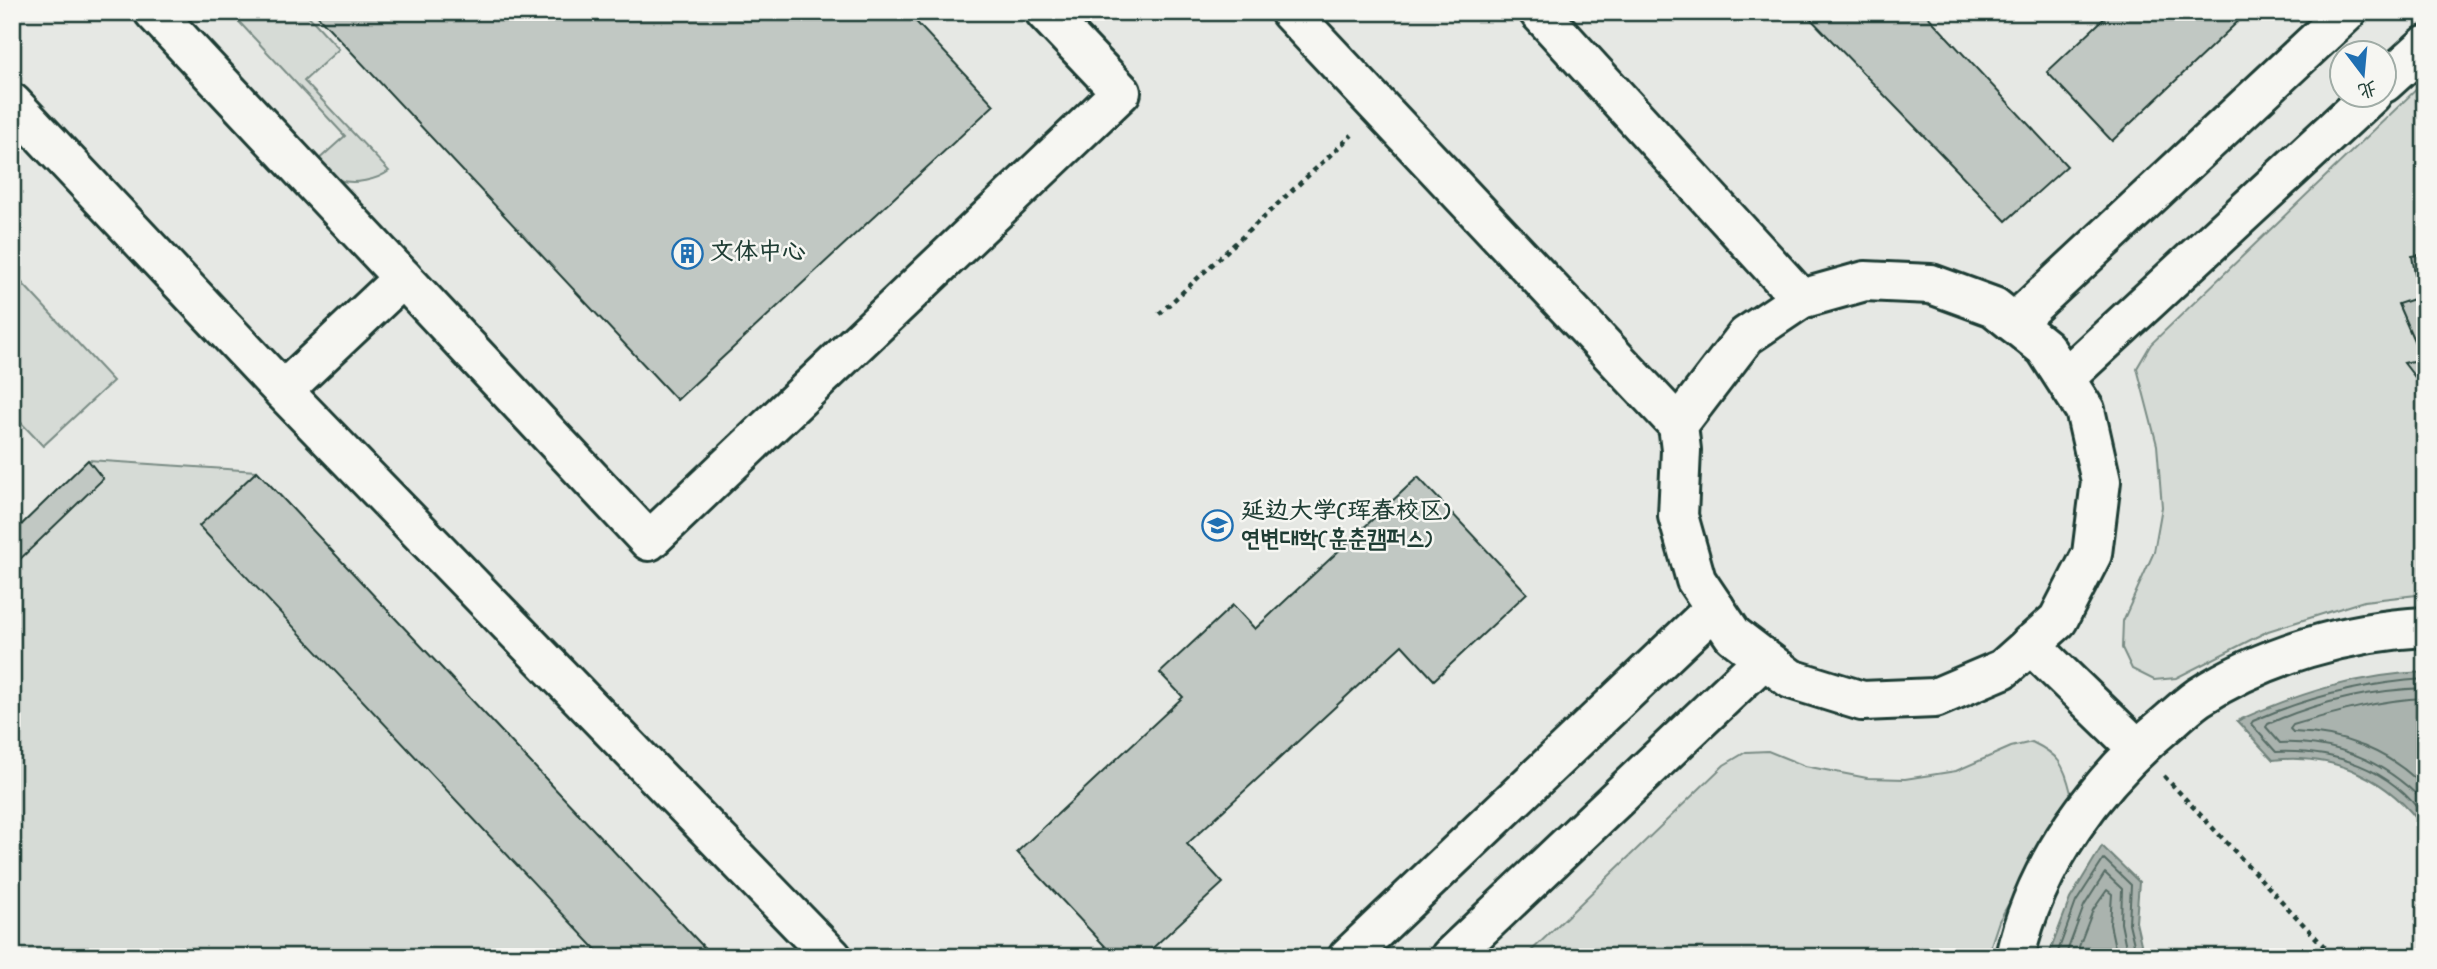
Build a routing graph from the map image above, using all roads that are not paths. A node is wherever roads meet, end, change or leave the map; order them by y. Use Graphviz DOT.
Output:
graph roads {
  1 [pos="154,12"];
  2 [pos="1045,12"];
  3 [pos="1290,12"];
  4 [pos="1539,12"];
  5 [pos="2347,12"];
  6 [pos="2425,46"];
  7 [pos="2398,71"];
  8 [pos="12,103"];
  9 [pos="2357,108"];
  10 [pos="403,278"];
  11 [pos="1801,299"];
  12 [pos="2014,323"];
  13 [pos="2064,378"];
  14 [pos="283,391"];
  15 [pos="1678,425"];
  16 [pos="1715,608"];
  17 [pos="2425,627"];
  18 [pos="2031,644"];
  19 [pos="1764,659"];
  20 [pos="2137,748"];
  21 [pos="832,957"];
  22 [pos="1348,957"];
  23 [pos="1450,957"];
  24 [pos="2015,957"];
  1 -- 10 [label="lane"];
  2 -- 10 [label="lane"];
  3 -- 15 [label="lane"];
  4 -- 11 [label="lane"];
  5 -- 12 [label="lane"];
  6 -- 7 [label="lane"];
  8 -- 14 [label="lane"];
  9 -- 13 [label="lane"];
  10 -- 14 [label="lane"];
  11 -- 12 [label="lane"];
  11 -- 15 [label="lane"];
  12 -- 13 [label="lane"];
  13 -- 18 [label="lane"];
  14 -- 21 [label="lane"];
  15 -- 16 [label="lane"];
  16 -- 19 [label="lane"];
  16 -- 22 [label="lane"];
  17 -- 20 [label="lane"];
  18 -- 19 [label="lane"];
  18 -- 20 [label="lane"];
  19 -- 23 [label="lane"];
  20 -- 24 [label="lane"];
}
